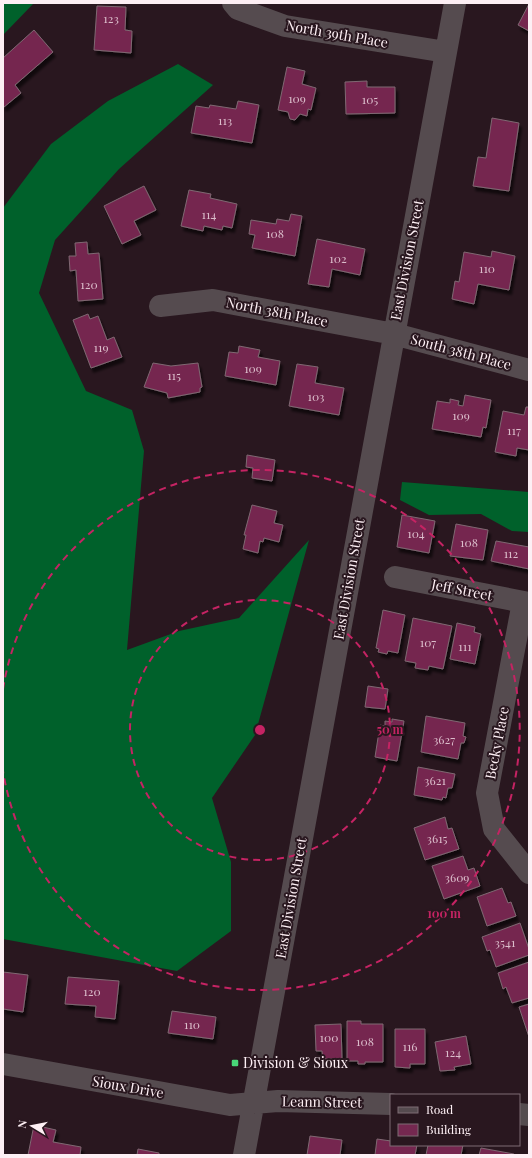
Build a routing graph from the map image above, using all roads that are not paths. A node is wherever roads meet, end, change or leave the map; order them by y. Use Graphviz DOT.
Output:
graph roads {
  1 [pos="233,3"];
  2 [pos="456,3"];
  3 [pos="446,52"];
  4 [pos="160,306"];
  5 [pos="394,334"];
  6 [pos="529,370"];
  7 [pos="395,577"];
  8 [pos="526,602"];
  9 [pos="529,873"];
  10 [pos="3,1064"];
  11 [pos="253,1104"];
  12 [pos="390,1104"];
  13 [pos="244,1155"];
  1 -- 3 [label="street, North 39th Place"];
  2 -- 3 [label="street, East Division Street"];
  3 -- 5 [label="street, East Division Street"];
  4 -- 5 [label="street, North 38th Place"];
  5 -- 6 [label="street, South 38th Place"];
  5 -- 11 [label="street, East Division Street"];
  7 -- 8 [label="street, Jeff Street"];
  8 -- 9 [label="street, Becky Place"];
  10 -- 11 [label="street, Sioux Drive"];
  11 -- 12 [label="street, Leann Street"];
  11 -- 13 [label="street, East Division Street"];
}
